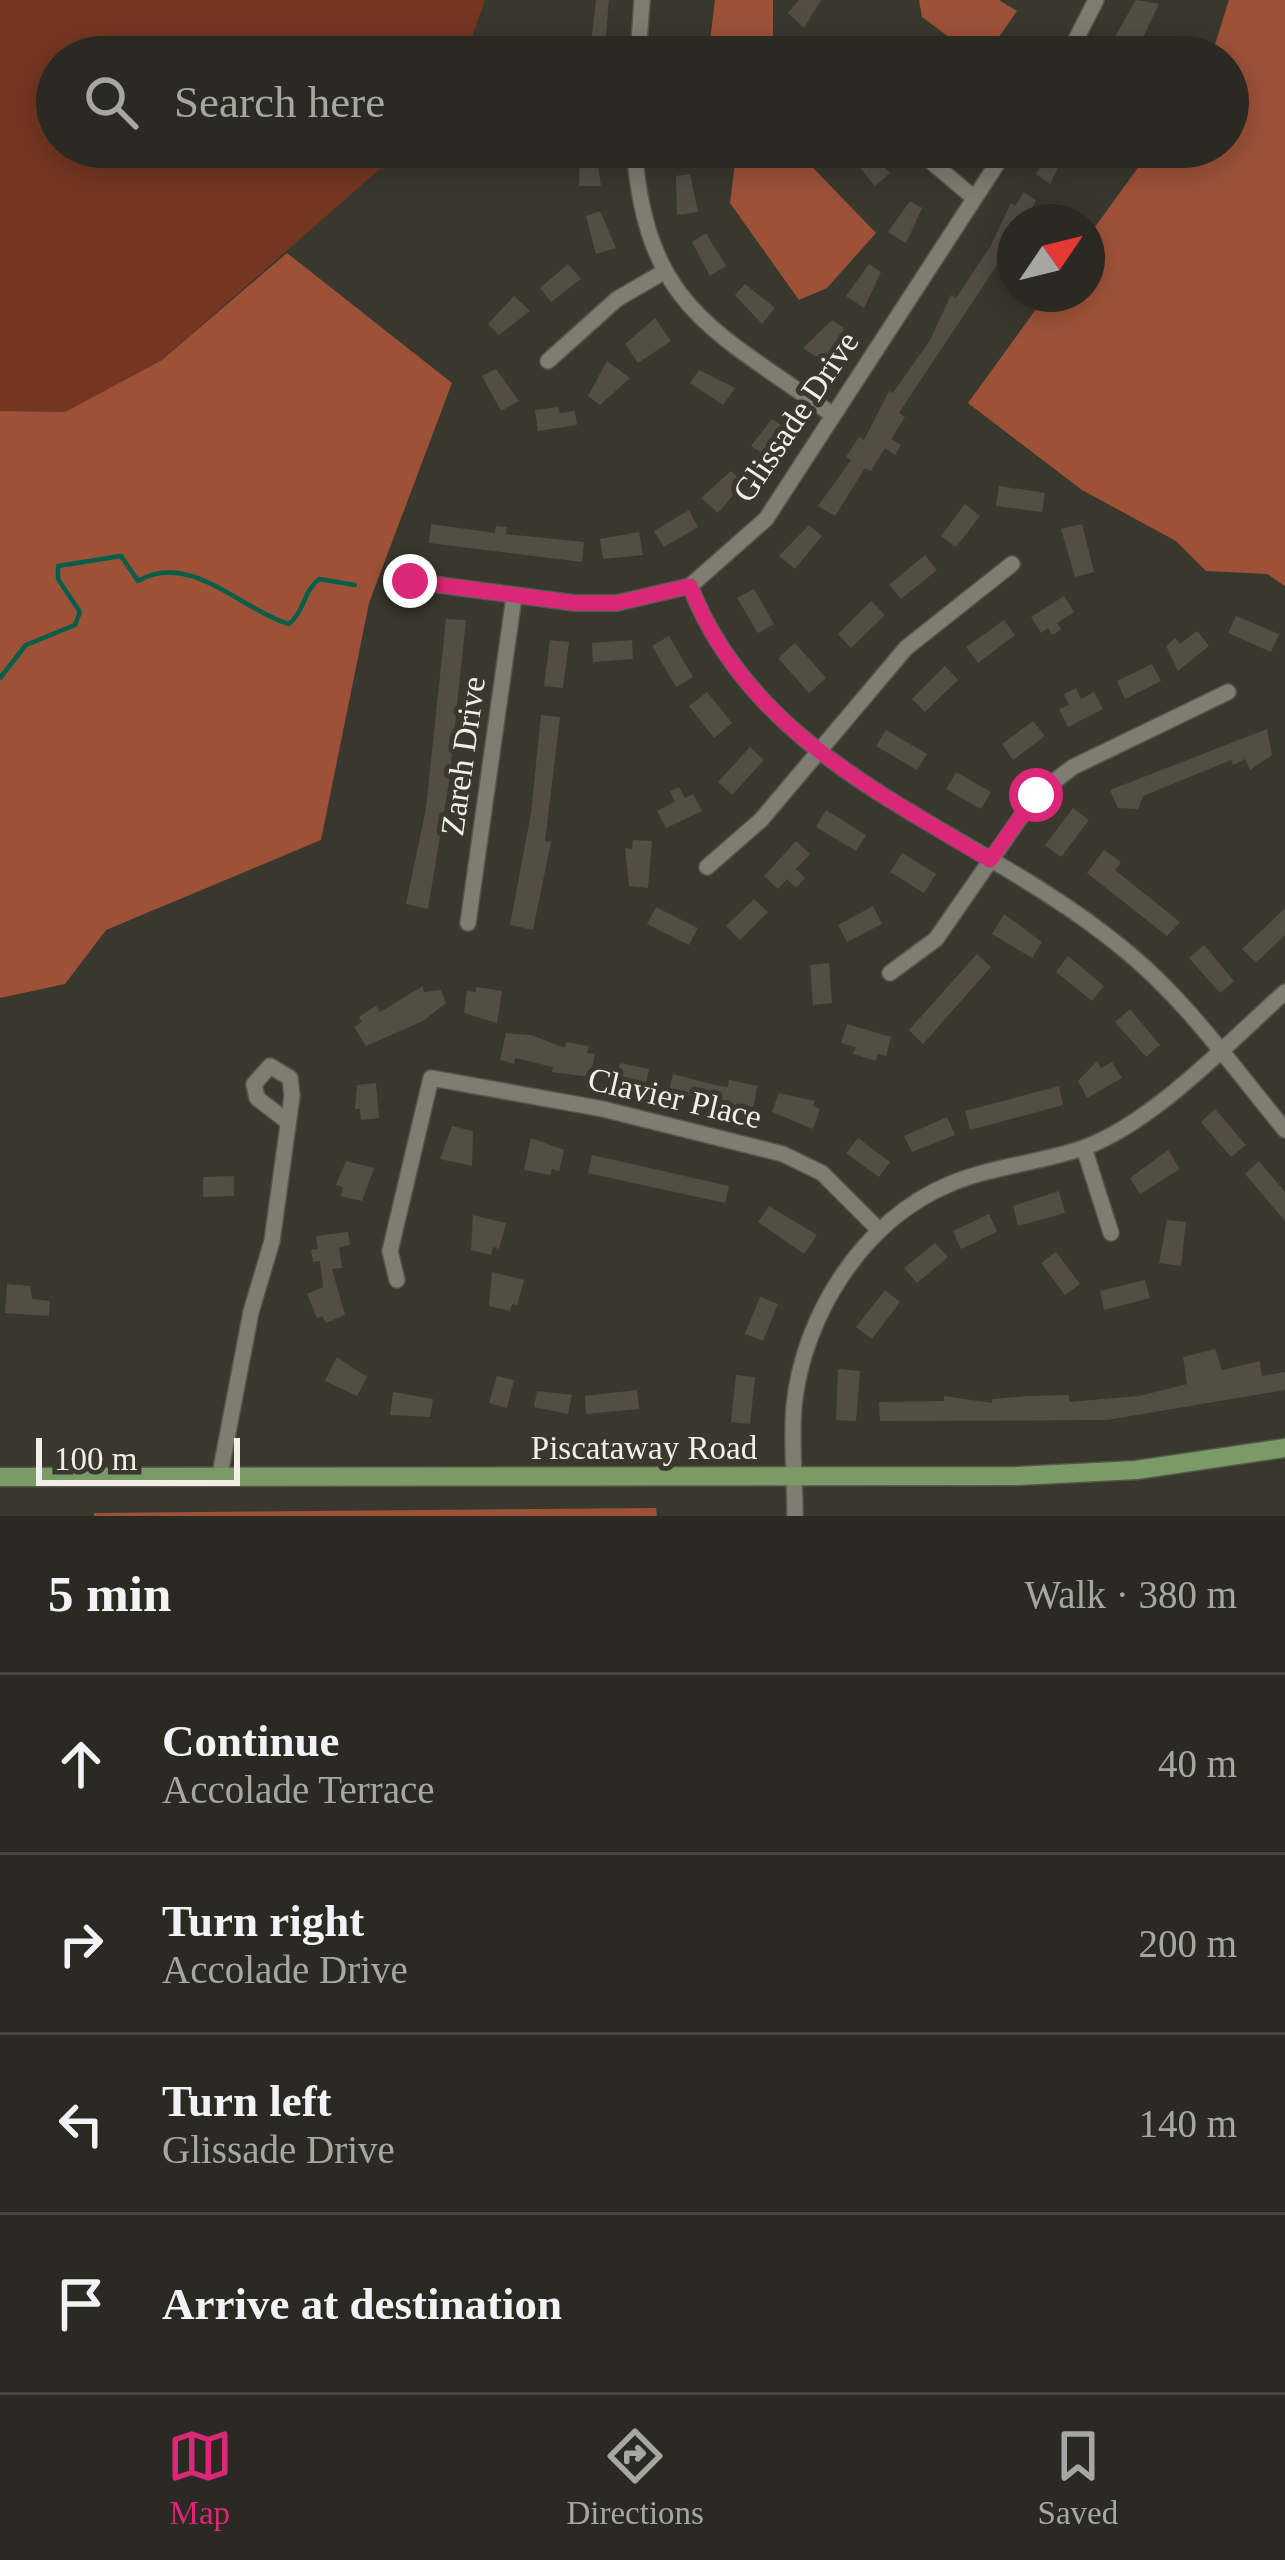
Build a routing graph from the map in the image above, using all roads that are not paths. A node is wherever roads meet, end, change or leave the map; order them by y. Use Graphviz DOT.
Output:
graph roads {
  1 [pos="642,0"];
  2 [pos="1096,0"];
  3 [pos="639,36"];
  4 [pos="1078,36"];
  5 [pos="635,168"];
  6 [pos="939,168"];
  7 [pos="994,168"];
  8 [pos="974,198"];
  9 [pos="662,273"];
  10 [pos="548,361"];
  11 [pos="833,415"];
  12 [pos="1012,565"];
  13 [pos="410,581"];
  14 [pos="690,586"];
  15 [pos="514,597"];
  16 [pos="1228,692"];
  17 [pos="818,754"];
  18 [pos="990,860"];
  19 [pos="707,867"];
  20 [pos="469,923"];
  21 [pos="890,973"];
  22 [pos="1285,992"];
  23 [pos="1219,1051"];
  24 [pos="289,1122"];
  25 [pos="1285,1130"];
  26 [pos="1084,1148"];
  27 [pos="879,1230"];
  28 [pos="1111,1233"];
  29 [pos="398,1280"];
  30 [pos="1285,1448"];
  31 [pos="220,1474"];
  32 [pos="0,1477"];
  33 [pos="795,1478"];
  34 [pos="795,1516"];
  1 -- 3 [label="street"];
  2 -- 4 [label="street"];
  5 -- 9 [label="street"];
  6 -- 8 [label="street"];
  7 -- 8 [label="street, Glissade Drive"];
  8 -- 11 [label="street, Glissade Drive"];
  9 -- 10 [label="street"];
  9 -- 11 [label="street"];
  11 -- 14 [label="street, Glissade Drive"];
  12 -- 17 [label="street"];
  13 -- 15 [label="street, Glissade Drive"];
  14 -- 15 [label="street, Glissade Drive"];
  14 -- 17 [label="street"];
  15 -- 20 [label="street, Zareh Drive"];
  16 -- 18 [label="street"];
  17 -- 18 [label="street"];
  17 -- 19 [label="street"];
  18 -- 21 [label="street"];
  18 -- 23 [label="street"];
  22 -- 23 [label="street"];
  23 -- 25 [label="street"];
  23 -- 26 [label="street"];
  24 -- 31 [label="street"];
  26 -- 27 [label="street"];
  26 -- 28 [label="street"];
  27 -- 29 [label="street, Clavier Place"];
  27 -- 33 [label="street"];
  30 -- 33 [label="main road, Piscataway Road"];
  31 -- 32 [label="main road, Piscataway Road"];
  31 -- 33 [label="main road, Piscataway Road"];
  33 -- 34 [label="street"];
}
